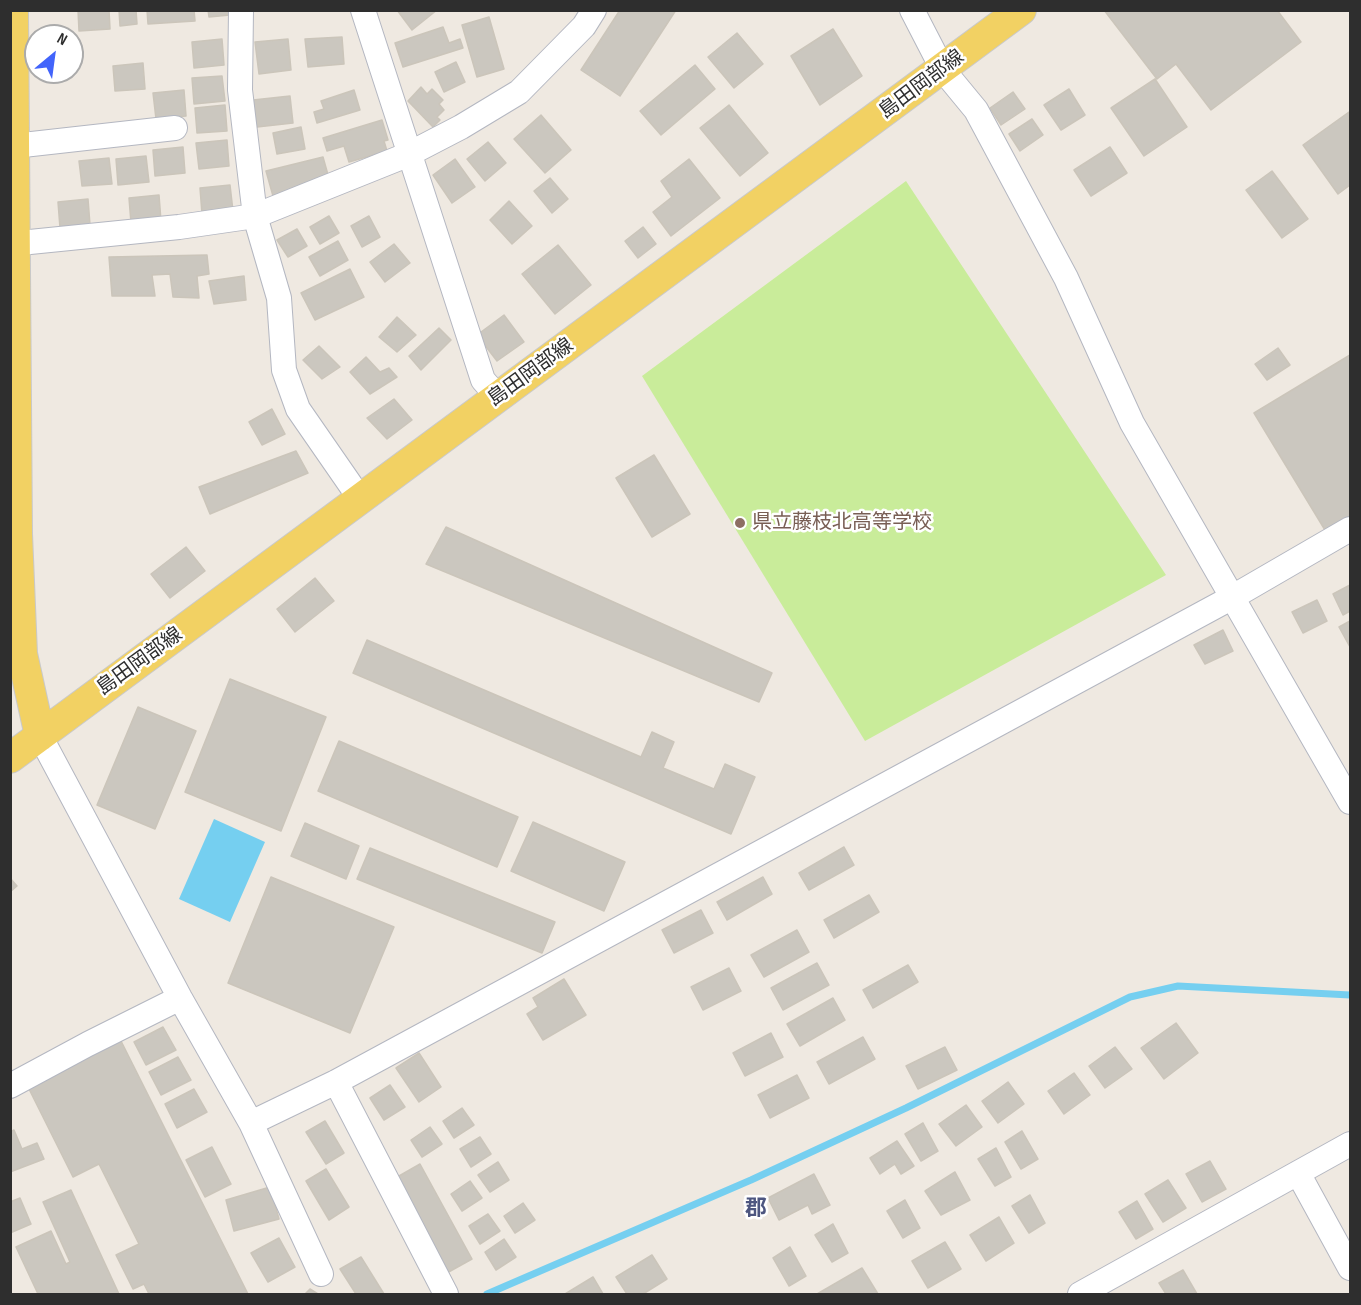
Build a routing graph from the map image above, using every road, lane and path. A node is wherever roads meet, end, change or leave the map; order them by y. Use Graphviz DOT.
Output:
graph roads {
  1 [pos="13,10"];
  2 [pos="241,10"];
  3 [pos="363,10"];
  4 [pos="594,10"];
  5 [pos="912,10"];
  6 [pos="1021,10"];
  7 [pos="943,70"];
  8 [pos="175,128"];
  9 [pos="14,146"];
  10 [pos="407,155"];
  11 [pos="255,216"];
  12 [pos="12,244"];
  13 [pos="498,397"];
  14 [pos="361,500"];
  15 [pos="1350,529"];
  16 [pos="1231,598"];
  17 [pos="40,736"];
  18 [pos="10,758"];
  19 [pos="1350,802"];
  20 [pos="180,999"];
  21 [pos="336,1082"];
  22 [pos="10,1086"];
  23 [pos="251,1123"];
  24 [pos="1350,1144"];
  25 [pos="1298,1173"];
  26 [pos="1350,1268"];
  27 [pos="321,1274"];
  28 [pos="446,1294"];
  29 [pos="1080,1294"];
  1 -- 9 [label="main road"];
  2 -- 11 [label="street"];
  3 -- 10 [label="street"];
  4 -- 10 [label="street"];
  5 -- 7 [label="street"];
  6 -- 7 [label="main road, 島田岡部線"];
  7 -- 13 [label="main road, 島田岡部線"];
  7 -- 16 [label="street"];
  8 -- 9 [label="street"];
  9 -- 12 [label="main road"];
  10 -- 11 [label="street"];
  10 -- 13 [label="street"];
  11 -- 12 [label="street"];
  11 -- 14 [label="street"];
  12 -- 17 [label="main road"];
  13 -- 14 [label="main road, 島田岡部線"];
  14 -- 17 [label="main road, 島田岡部線"];
  15 -- 16 [label="street"];
  16 -- 19 [label="street"];
  16 -- 21 [label="street"];
  17 -- 18 [label="main road, 島田岡部線"];
  17 -- 20 [label="street"];
  20 -- 22 [label="street"];
  20 -- 23 [label="street"];
  21 -- 23 [label="street"];
  21 -- 28 [label="street"];
  23 -- 27 [label="street"];
  24 -- 25 [label="street"];
  25 -- 26 [label="street"];
  25 -- 29 [label="street"];
}
